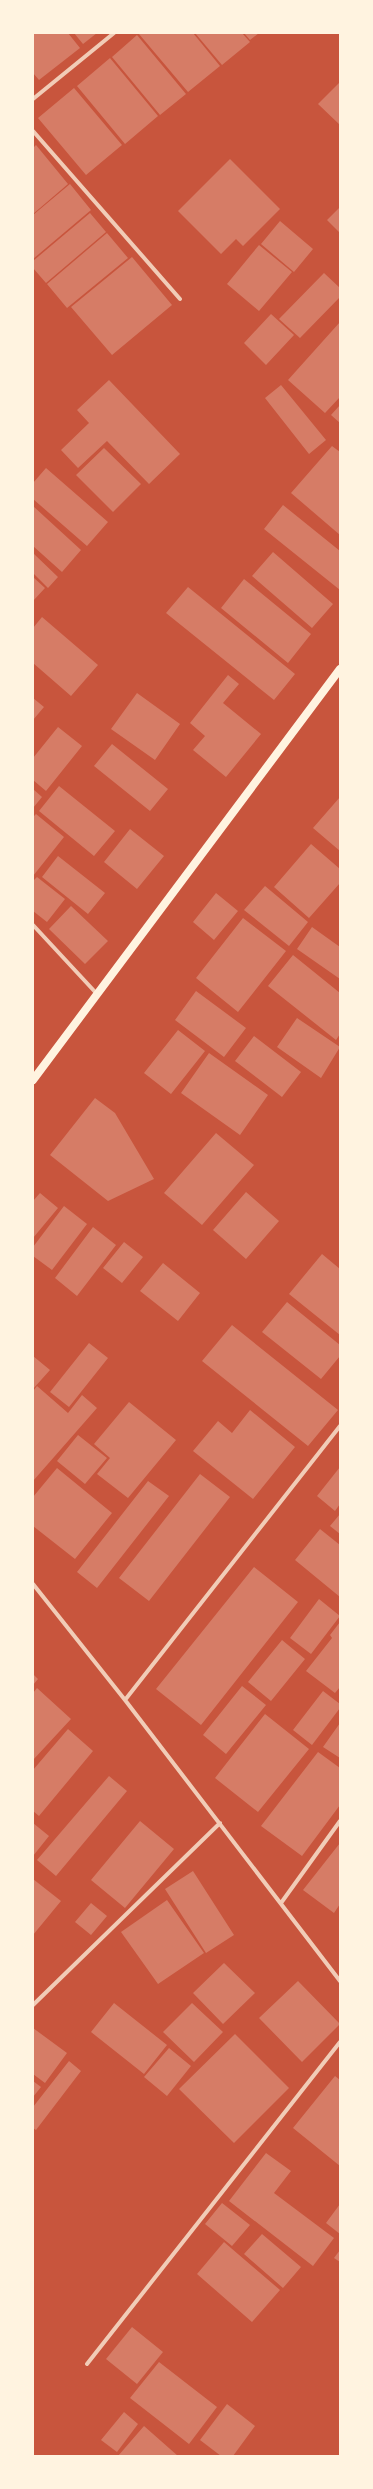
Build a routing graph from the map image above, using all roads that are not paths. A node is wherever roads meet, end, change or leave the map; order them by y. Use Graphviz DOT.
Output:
graph roads {
  1 [pos="114,33"];
  2 [pos="33,99"];
  3 [pos="33,131"];
  4 [pos="180,299"];
  5 [pos="340,669"];
  6 [pos="33,926"];
  7 [pos="97,994"];
  8 [pos="33,1080"];
  9 [pos="340,1426"];
  10 [pos="33,1584"];
  11 [pos="125,1700"];
  12 [pos="340,1821"];
  13 [pos="220,1823"];
  14 [pos="281,1903"];
  15 [pos="340,1980"];
  16 [pos="33,2006"];
  17 [pos="340,2042"];
  18 [pos="87,2364"];
  1 -- 2 [label="street"];
  3 -- 4 [label="street"];
  5 -- 7 [label="main road"];
  6 -- 7 [label="street"];
  7 -- 8 [label="main road"];
  9 -- 11 [label="street"];
  10 -- 11 [label="street"];
  11 -- 13 [label="street"];
  12 -- 14 [label="street"];
  13 -- 14 [label="street"];
  13 -- 16 [label="street"];
  14 -- 15 [label="street"];
  17 -- 18 [label="street"];
}
